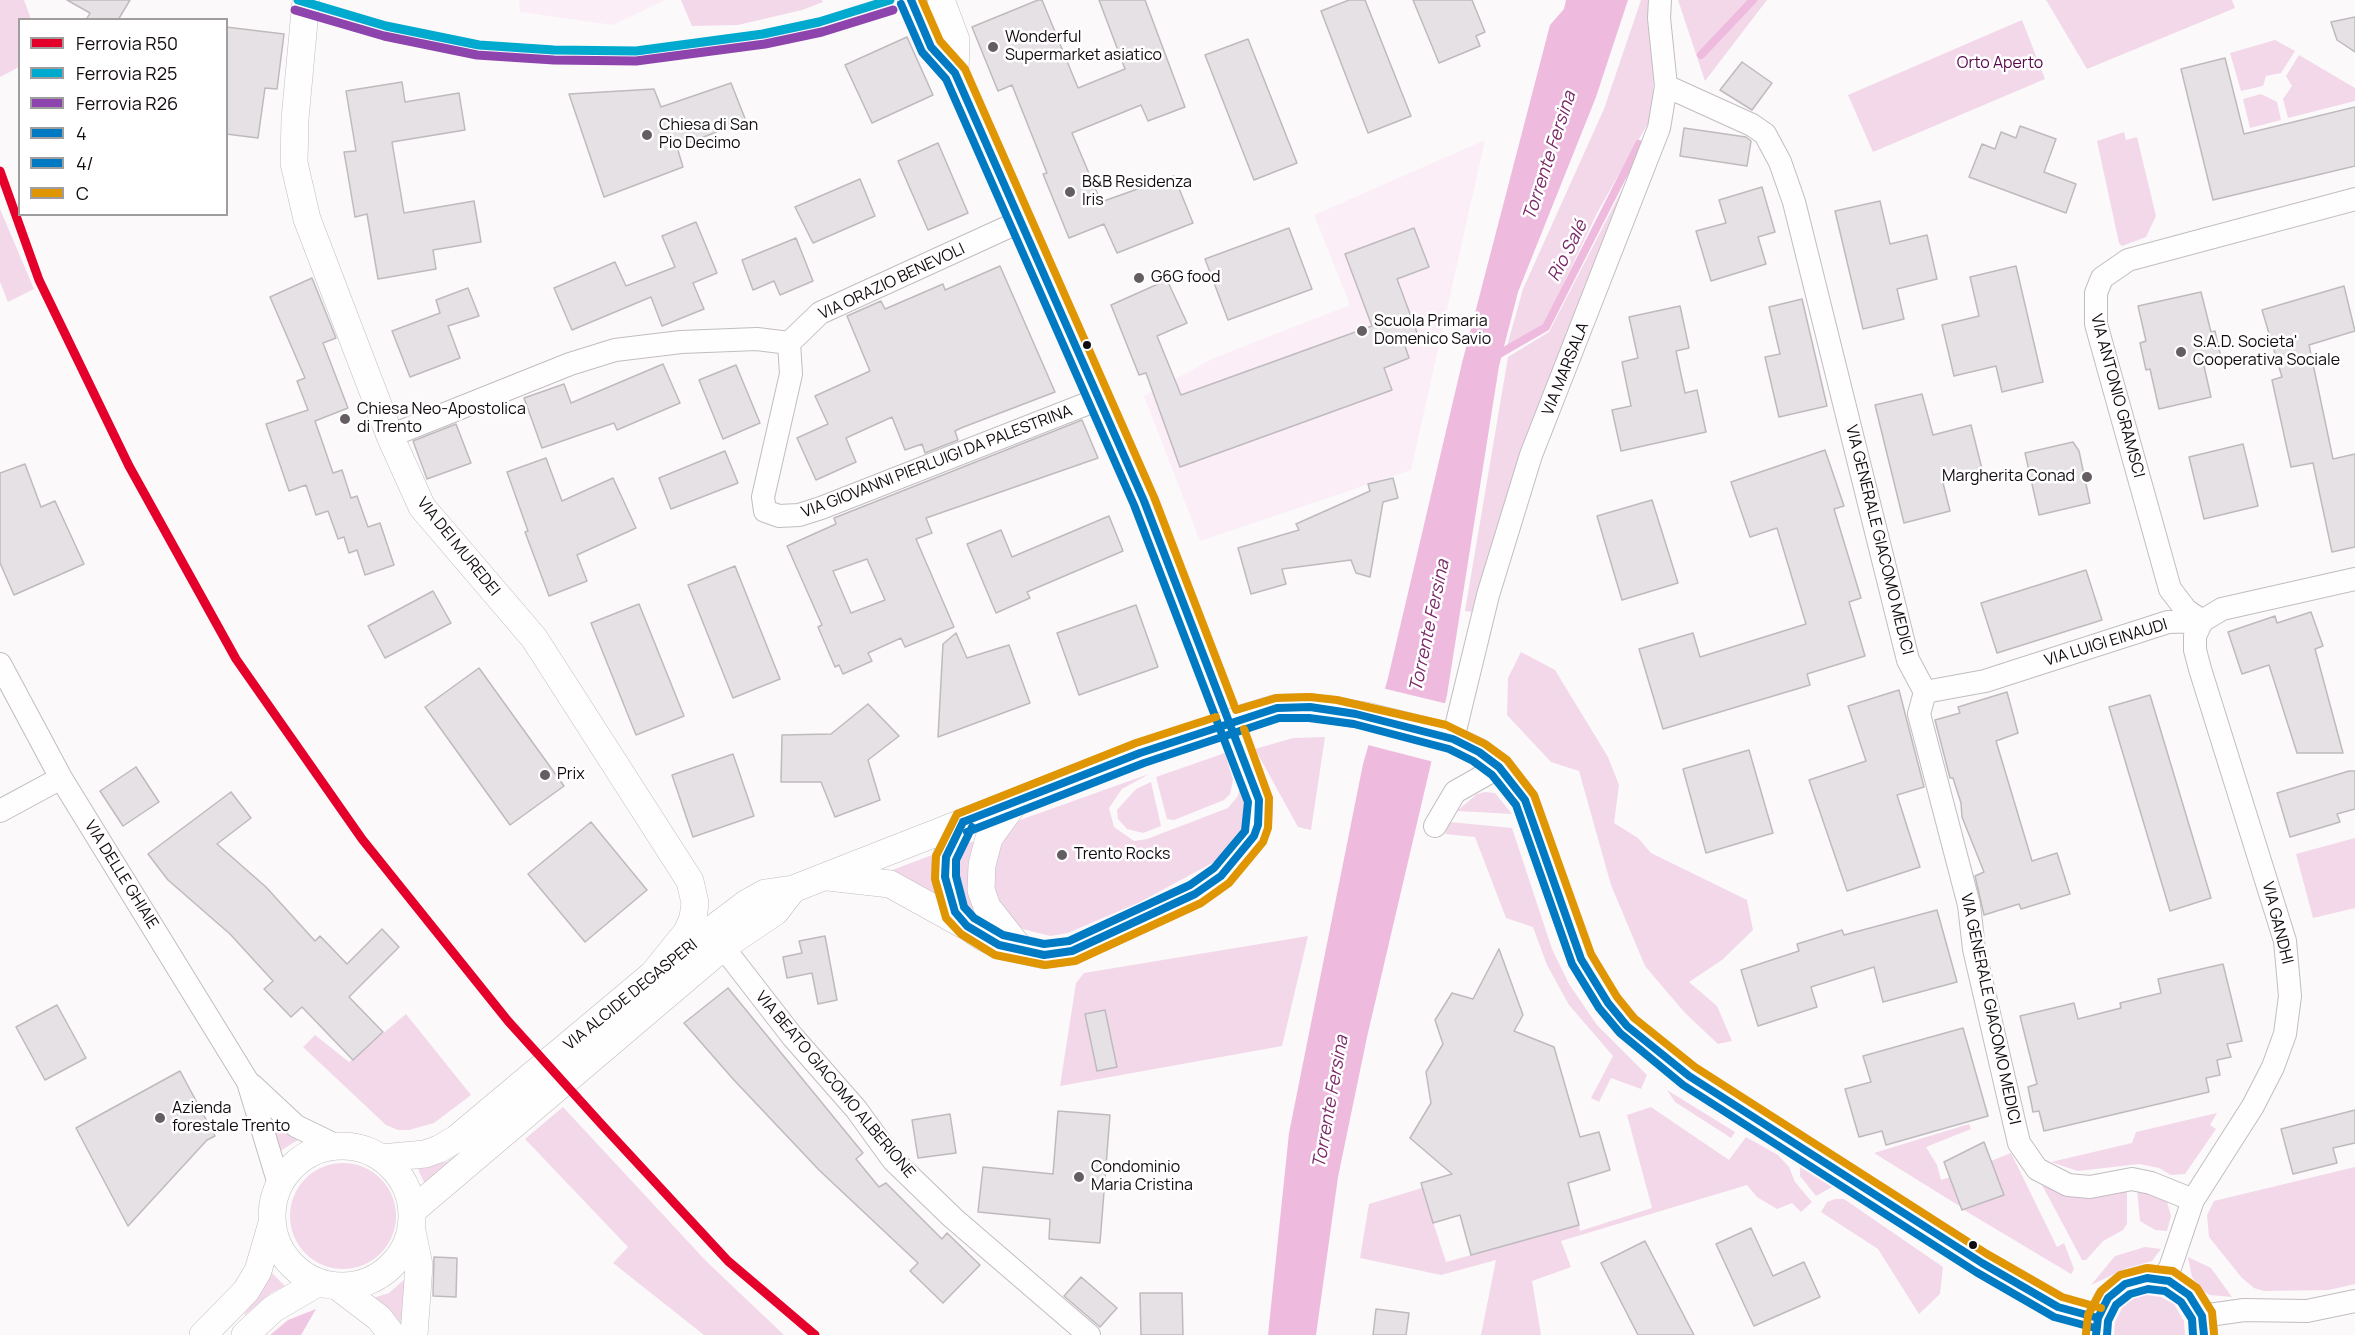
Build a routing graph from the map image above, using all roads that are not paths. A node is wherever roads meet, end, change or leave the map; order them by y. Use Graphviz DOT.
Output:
graph roads {
  1 [pos="306,0"];
  2 [pos="911,0"];
  3 [pos="941,0"];
  4 [pos="1660,0"];
  5 [pos="955,73"];
  6 [pos="1666,86"];
  7 [pos="2355,200"];
  8 [pos="1019,222"];
  9 [pos="789,343"];
  10 [pos="1099,399"];
  11 [pos="390,436"];
  12 [pos="2355,579"];
  13 [pos="2202,621"];
  14 [pos="0,664"];
  15 [pos="1925,692"];
  16 [pos="1448,737"];
  17 [pos="1499,767"];
  18 [pos="61,778"];
  19 [pos="1015,802"];
  20 [pos="0,811"];
  21 [pos="963,822"];
  22 [pos="1436,826"];
  23 [pos="824,877"];
  24 [pos="793,888"];
  25 [pos="967,926"];
  26 [pos="723,947"];
  27 [pos="1021,950"];
  28 [pos="653,974"];
  29 [pos="248,1082"];
  30 [pos="337,1146"];
  31 [pos="381,1158"];
  32 [pos="279,1184"];
  33 [pos="2193,1200"];
  34 [pos="412,1219"];
  35 [pos="272,1223"];
  36 [pos="2162,1279"];
  37 [pos="328,1284"];
  38 [pos="2355,1301"];
  39 [pos="2203,1325"];
  40 [pos="2097,1326"];
  41 [pos="203,1335"];
  42 [pos="245,1335"];
  43 [pos="392,1335"];
  44 [pos="414,1335"];
  45 [pos="1089,1335"];
  1 -- 11 [label="street, VIA DEI MUREDEI"];
  2 -- 5 [label="street"];
  3 -- 5 [label="street"];
  4 -- 6 [label="street, VIA MARSALA"];
  5 -- 8 [label="street"];
  6 -- 15 [label="street, VIA GENERALE GIACOMO MEDICI"];
  6 -- 16 [label="street, VIA MARSALA"];
  7 -- 13 [label="street, VIA ANTONIO GRAMSCI"];
  8 -- 9 [label="street, VIA ORAZIO BENEVOLI"];
  8 -- 10 [label="street"];
  9 -- 10 [label="street, VIA GIOVANNI PIERLUIGI DA PALESTRINA"];
  9 -- 11 [label="street"];
  10 -- 27 [label="street"];
  11 -- 28 [label="street, VIA DEI MUREDEI"];
  12 -- 13 [label="street, VIA LUIGI EINAUDI"];
  13 -- 15 [label="street, VIA LUIGI EINAUDI"];
  13 -- 33 [label="street, VIA GANDHI"];
  14 -- 18 [label="street, VIA DELLE GHIAIE"];
  15 -- 33 [label="street, VIA GENERALE GIACOMO MEDICI"];
  16 -- 17 [label="street, VIA ALCIDE DEGASPERI"];
  16 -- 19 [label="street, VIA ALCIDE DEGASPERI, bridge"];
  17 -- 22 [label="street"];
  17 -- 40 [label="street, VIA ALCIDE DEGASPERI"];
  18 -- 20 [label="street"];
  18 -- 29 [label="street, VIA DELLE GHIAIE"];
  19 -- 21 [label="street, VIA ALCIDE DEGASPERI"];
  19 -- 27 [label="street"];
  21 -- 23 [label="street, VIA ALCIDE DEGASPERI"];
  21 -- 25 [label="street"];
  23 -- 24 [label="street, VIA ALCIDE DEGASPERI"];
  23 -- 25 [label="street"];
  24 -- 26 [label="street, VIA ALCIDE DEGASPERI"];
  24 -- 28 [label="street, VIA ALCIDE DEGASPERI"];
  25 -- 27 [label="street"];
  26 -- 34 [label="street, VIA ALCIDE DEGASPERI"];
  26 -- 45 [label="street, VIA BEATO GIACOMO ALBERIONE"];
  28 -- 31 [label="street, VIA ALCIDE DEGASPERI"];
  29 -- 30 [label="street, VIA DELLE GHIAIE"];
  29 -- 32 [label="street, VIA DELLE GHIAIE"];
  30 -- 31 [label="street"];
  30 -- 32 [label="street"];
  31 -- 34 [label="street"];
  32 -- 35 [label="street"];
  33 -- 36 [label="street, VIA GANDHI"];
  34 -- 37 [label="street"];
  34 -- 44 [label="street"];
  35 -- 37 [label="street"];
  35 -- 41 [label="street"];
  36 -- 39 [label="street"];
  36 -- 40 [label="street"];
  37 -- 42 [label="street"];
  37 -- 43 [label="street"];
  38 -- 39 [label="street"];
}
